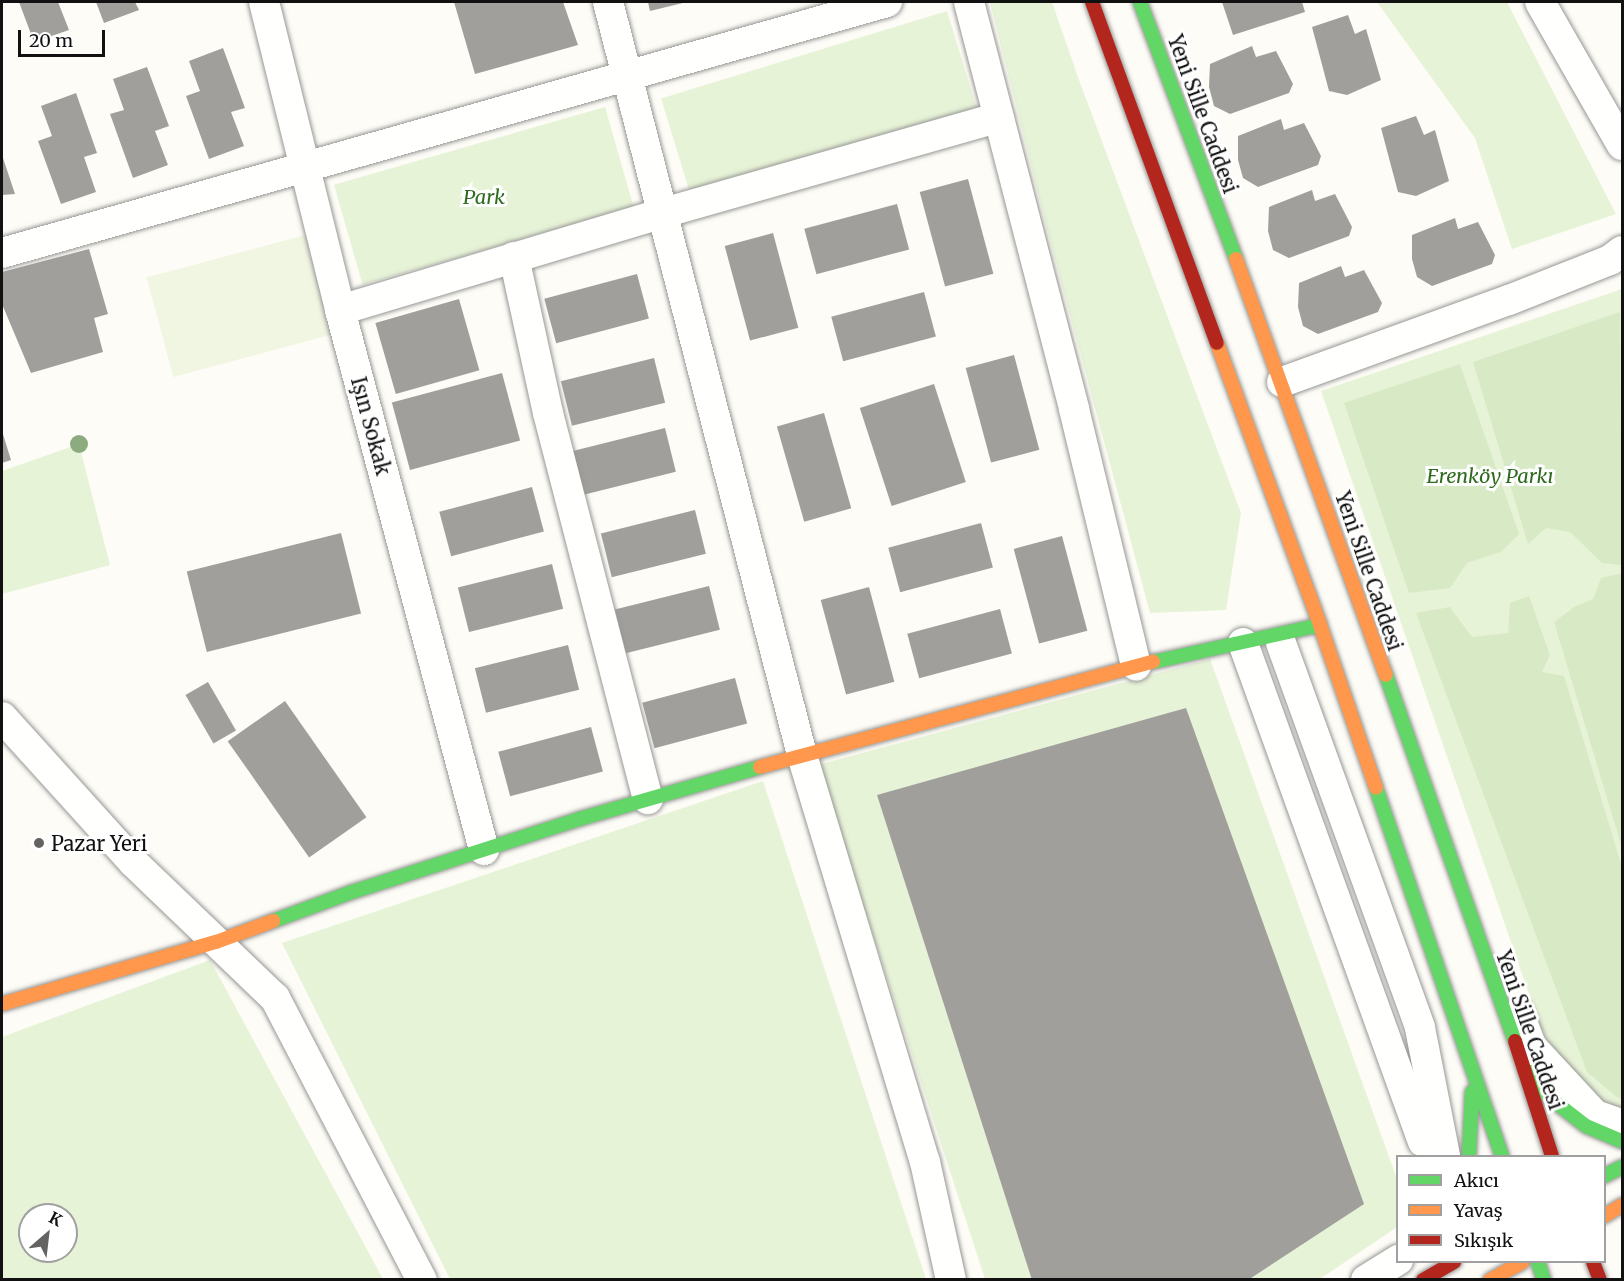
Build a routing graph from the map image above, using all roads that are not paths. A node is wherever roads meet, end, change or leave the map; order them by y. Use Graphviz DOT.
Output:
graph roads {
  1 [pos="264,2"];
  2 [pos="608,2"];
  3 [pos="887,2"];
  4 [pos="969,2"];
  5 [pos="1092,2"];
  6 [pos="1140,2"];
  7 [pos="1546,2"];
  8 [pos="627,75"];
  9 [pos="999,117"];
  10 [pos="1623,145"];
  11 [pos="305,166"];
  12 [pos="663,213"];
  13 [pos="1623,251"];
  14 [pos="2,253"];
  15 [pos="514,257"];
  16 [pos="340,310"];
  17 [pos="1288,389"];
  18 [pos="1320,626"];
  19 [pos="1243,643"];
  20 [pos="1281,644"];
  21 [pos="1136,666"];
  22 [pos="2,717"];
  23 [pos="802,754"];
  24 [pos="648,799"];
  25 [pos="484,850"];
  26 [pos="216,942"];
  27 [pos="2,1004"];
  28 [pos="1521,1059"];
  29 [pos="1473,1070"];
  30 [pos="1623,1124"];
  31 [pos="1623,1141"];
  32 [pos="1434,1149"];
  33 [pos="1469,1155"];
  34 [pos="1502,1155"];
  35 [pos="1552,1155"];
  36 [pos="1623,1167"];
  37 [pos="1606,1176"];
  38 [pos="1623,1205"];
  39 [pos="1606,1215"];
  40 [pos="1396,1261"];
  41 [pos="1429,1263"];
  42 [pos="1452,1263"];
  43 [pos="1520,1263"];
  44 [pos="1538,1263"];
  45 [pos="1593,1263"];
  46 [pos="422,1280"];
  47 [pos="951,1280"];
  48 [pos="1366,1280"];
  49 [pos="1414,1280"];
  50 [pos="1423,1280"];
  51 [pos="1490,1280"];
  52 [pos="1544,1280"];
  53 [pos="1600,1280"];
  1 -- 11 [label="street, Işın Sokak"];
  2 -- 8 [label="street"];
  3 -- 8 [label="street"];
  4 -- 9 [label="street"];
  5 -- 18 [label="main road"];
  6 -- 17 [label="main road, Yeni Sille Caddesi"];
  7 -- 10 [label="street"];
  8 -- 11 [label="street"];
  8 -- 12 [label="street"];
  9 -- 12 [label="street"];
  9 -- 21 [label="street"];
  11 -- 14 [label="street"];
  11 -- 16 [label="street, Işın Sokak"];
  12 -- 15 [label="street"];
  12 -- 23 [label="street"];
  13 -- 17 [label="street"];
  15 -- 16 [label="street"];
  15 -- 24 [label="street"];
  16 -- 25 [label="street, Işın Sokak"];
  17 -- 28 [label="main road, Yeni Sille Caddesi"];
  17 -- 30 [label="street"];
  18 -- 19 [label="main road"];
  18 -- 29 [label="main road"];
  19 -- 21 [label="main road"];
  19 -- 32 [label="street"];
  20 -- 32 [label="street"];
  21 -- 23 [label="main road"];
  22 -- 26 [label="street"];
  23 -- 24 [label="main road"];
  23 -- 47 [label="street"];
  24 -- 25 [label="main road"];
  25 -- 26 [label="main road"];
  26 -- 27 [label="main road"];
  26 -- 46 [label="street"];
  28 -- 31 [label="main road"];
  28 -- 35 [label="main road, Yeni Sille Caddesi"];
  29 -- 33 [label="main road"];
  29 -- 34 [label="main road"];
  36 -- 37 [label="main road"];
  38 -- 39 [label="main road"];
  40 -- 48 [label="street"];
  41 -- 49 [label="main road"];
  42 -- 50 [label="main road"];
  43 -- 51 [label="main road"];
  44 -- 52 [label="main road"];
  45 -- 53 [label="main road"];
}
